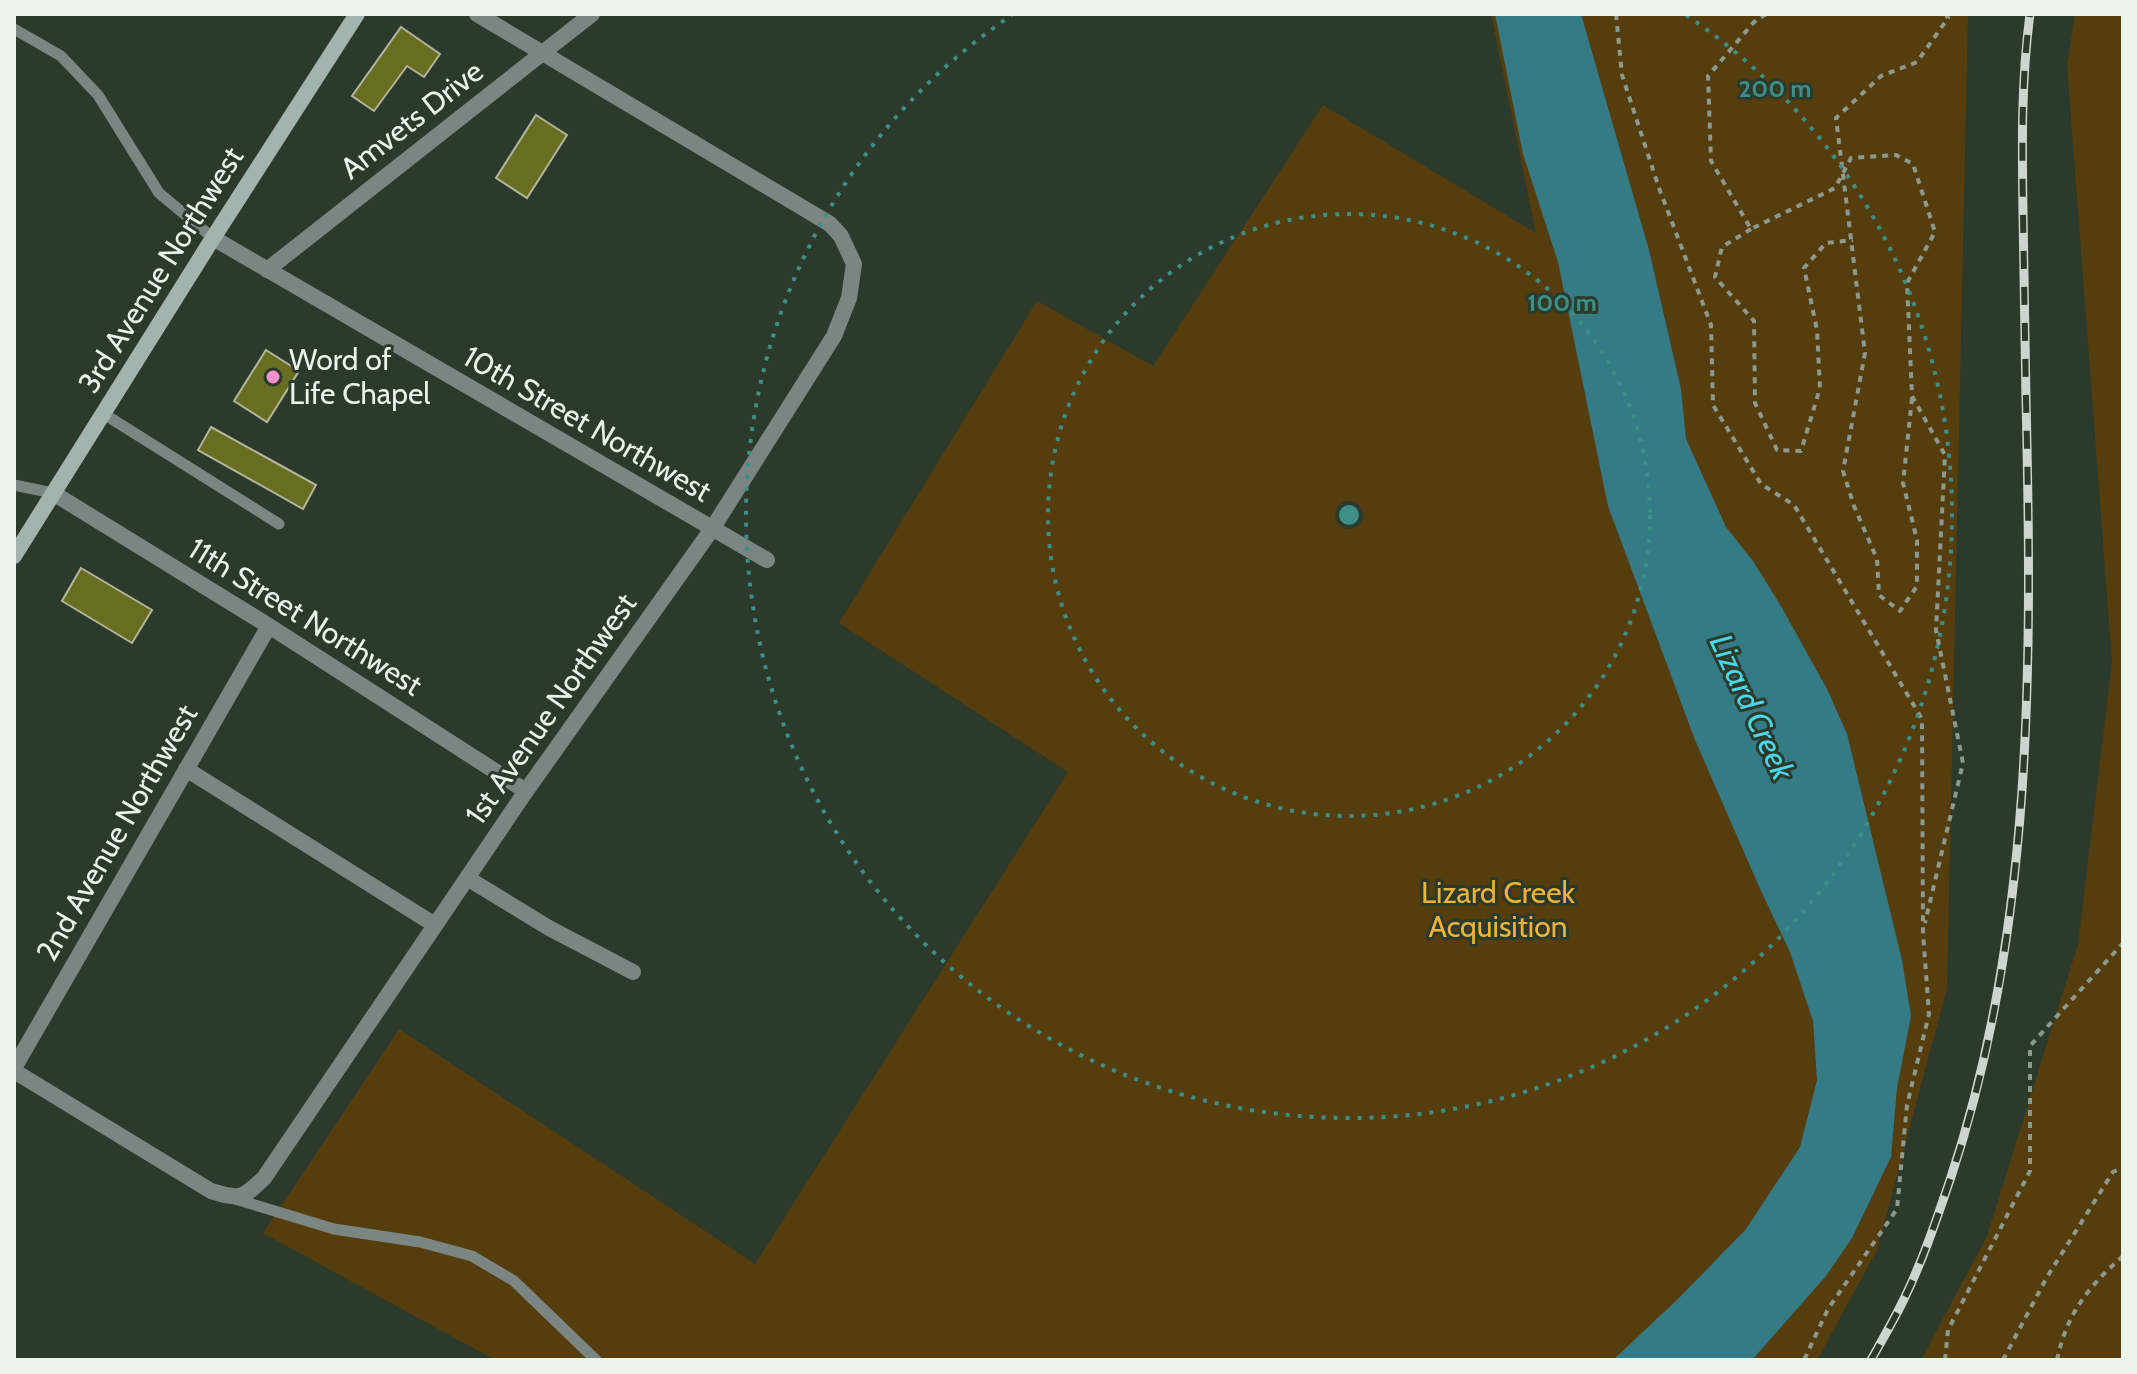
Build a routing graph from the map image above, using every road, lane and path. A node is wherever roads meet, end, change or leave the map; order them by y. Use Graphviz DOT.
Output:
graph roads {
  1 [pos="357,14"];
  2 [pos="477,14"];
  3 [pos="592,14"];
  4 [pos="1616,14"];
  5 [pos="1766,14"];
  6 [pos="1946,14"];
  7 [pos="14,29"];
  8 [pos="541,53"];
  9 [pos="1842,174"];
  10 [pos="1751,229"];
  11 [pos="213,238"];
  12 [pos="1853,240"];
  13 [pos="267,270"];
  14 [pos="1912,396"];
  15 [pos="104,414"];
  16 [pos="14,485"];
  17 [pos="53,493"];
  18 [pos="279,524"];
  19 [pos="712,529"];
  20 [pos="14,556"];
  21 [pos="767,560"];
  22 [pos="269,626"];
  23 [pos="186,769"];
  24 [pos="526,791"];
  25 [pos="467,878"];
  26 [pos="435,925"];
  27 [pos="1923,933"];
  28 [pos="2123,943"];
  29 [pos="633,972"];
  30 [pos="14,1069"];
  31 [pos="2123,1167"];
  32 [pos="235,1199"];
  33 [pos="2123,1256"];
  34 [pos="596,1360"];
  35 [pos="1804,1360"];
  36 [pos="1945,1360"];
  37 [pos="2003,1360"];
  38 [pos="2057,1360"];
  1 -- 11 [label="main road, 3rd Avenue Northwest"];
  2 -- 8 [label="street, 1st Avenue Northwest"];
  3 -- 8 [label="street, Amvets Drive"];
  4 -- 27 [label="path"];
  5 -- 10 [label="path"];
  6 -- 9 [label="path"];
  7 -- 11 [label="lane"];
  8 -- 13 [label="street, Amvets Drive"];
  8 -- 19 [label="street, 1st Avenue Northwest"];
  9 -- 10 [label="path"];
  9 -- 12 [label="path"];
  9 -- 14 [label="path"];
  10 -- 12 [label="path"];
  11 -- 13 [label="street, 10th Street Northwest"];
  11 -- 15 [label="main road, 3rd Avenue Northwest"];
  12 -- 14 [label="path"];
  13 -- 19 [label="street, 10th Street Northwest"];
  14 -- 27 [label="path"];
  15 -- 17 [label="main road, 3rd Avenue Northwest"];
  15 -- 18 [label="lane"];
  16 -- 17 [label="lane"];
  17 -- 20 [label="main road, 3rd Avenue Northwest"];
  17 -- 22 [label="street, 11th Street Northwest"];
  19 -- 21 [label="street, 10th Street Northwest"];
  19 -- 24 [label="street, 1st Avenue Northwest"];
  22 -- 23 [label="street, 2nd Avenue Northwest"];
  22 -- 24 [label="street, 11th Street Northwest"];
  23 -- 26 [label="street"];
  23 -- 30 [label="street, 2nd Avenue Northwest"];
  24 -- 25 [label="street, 1st Avenue Northwest"];
  25 -- 26 [label="street, 1st Avenue Northwest"];
  25 -- 29 [label="street"];
  26 -- 32 [label="street, 1st Avenue Northwest"];
  27 -- 35 [label="path"];
  28 -- 36 [label="path"];
  30 -- 32 [label="street"];
  31 -- 37 [label="path"];
  32 -- 34 [label="lane"];
  33 -- 38 [label="path"];
}
